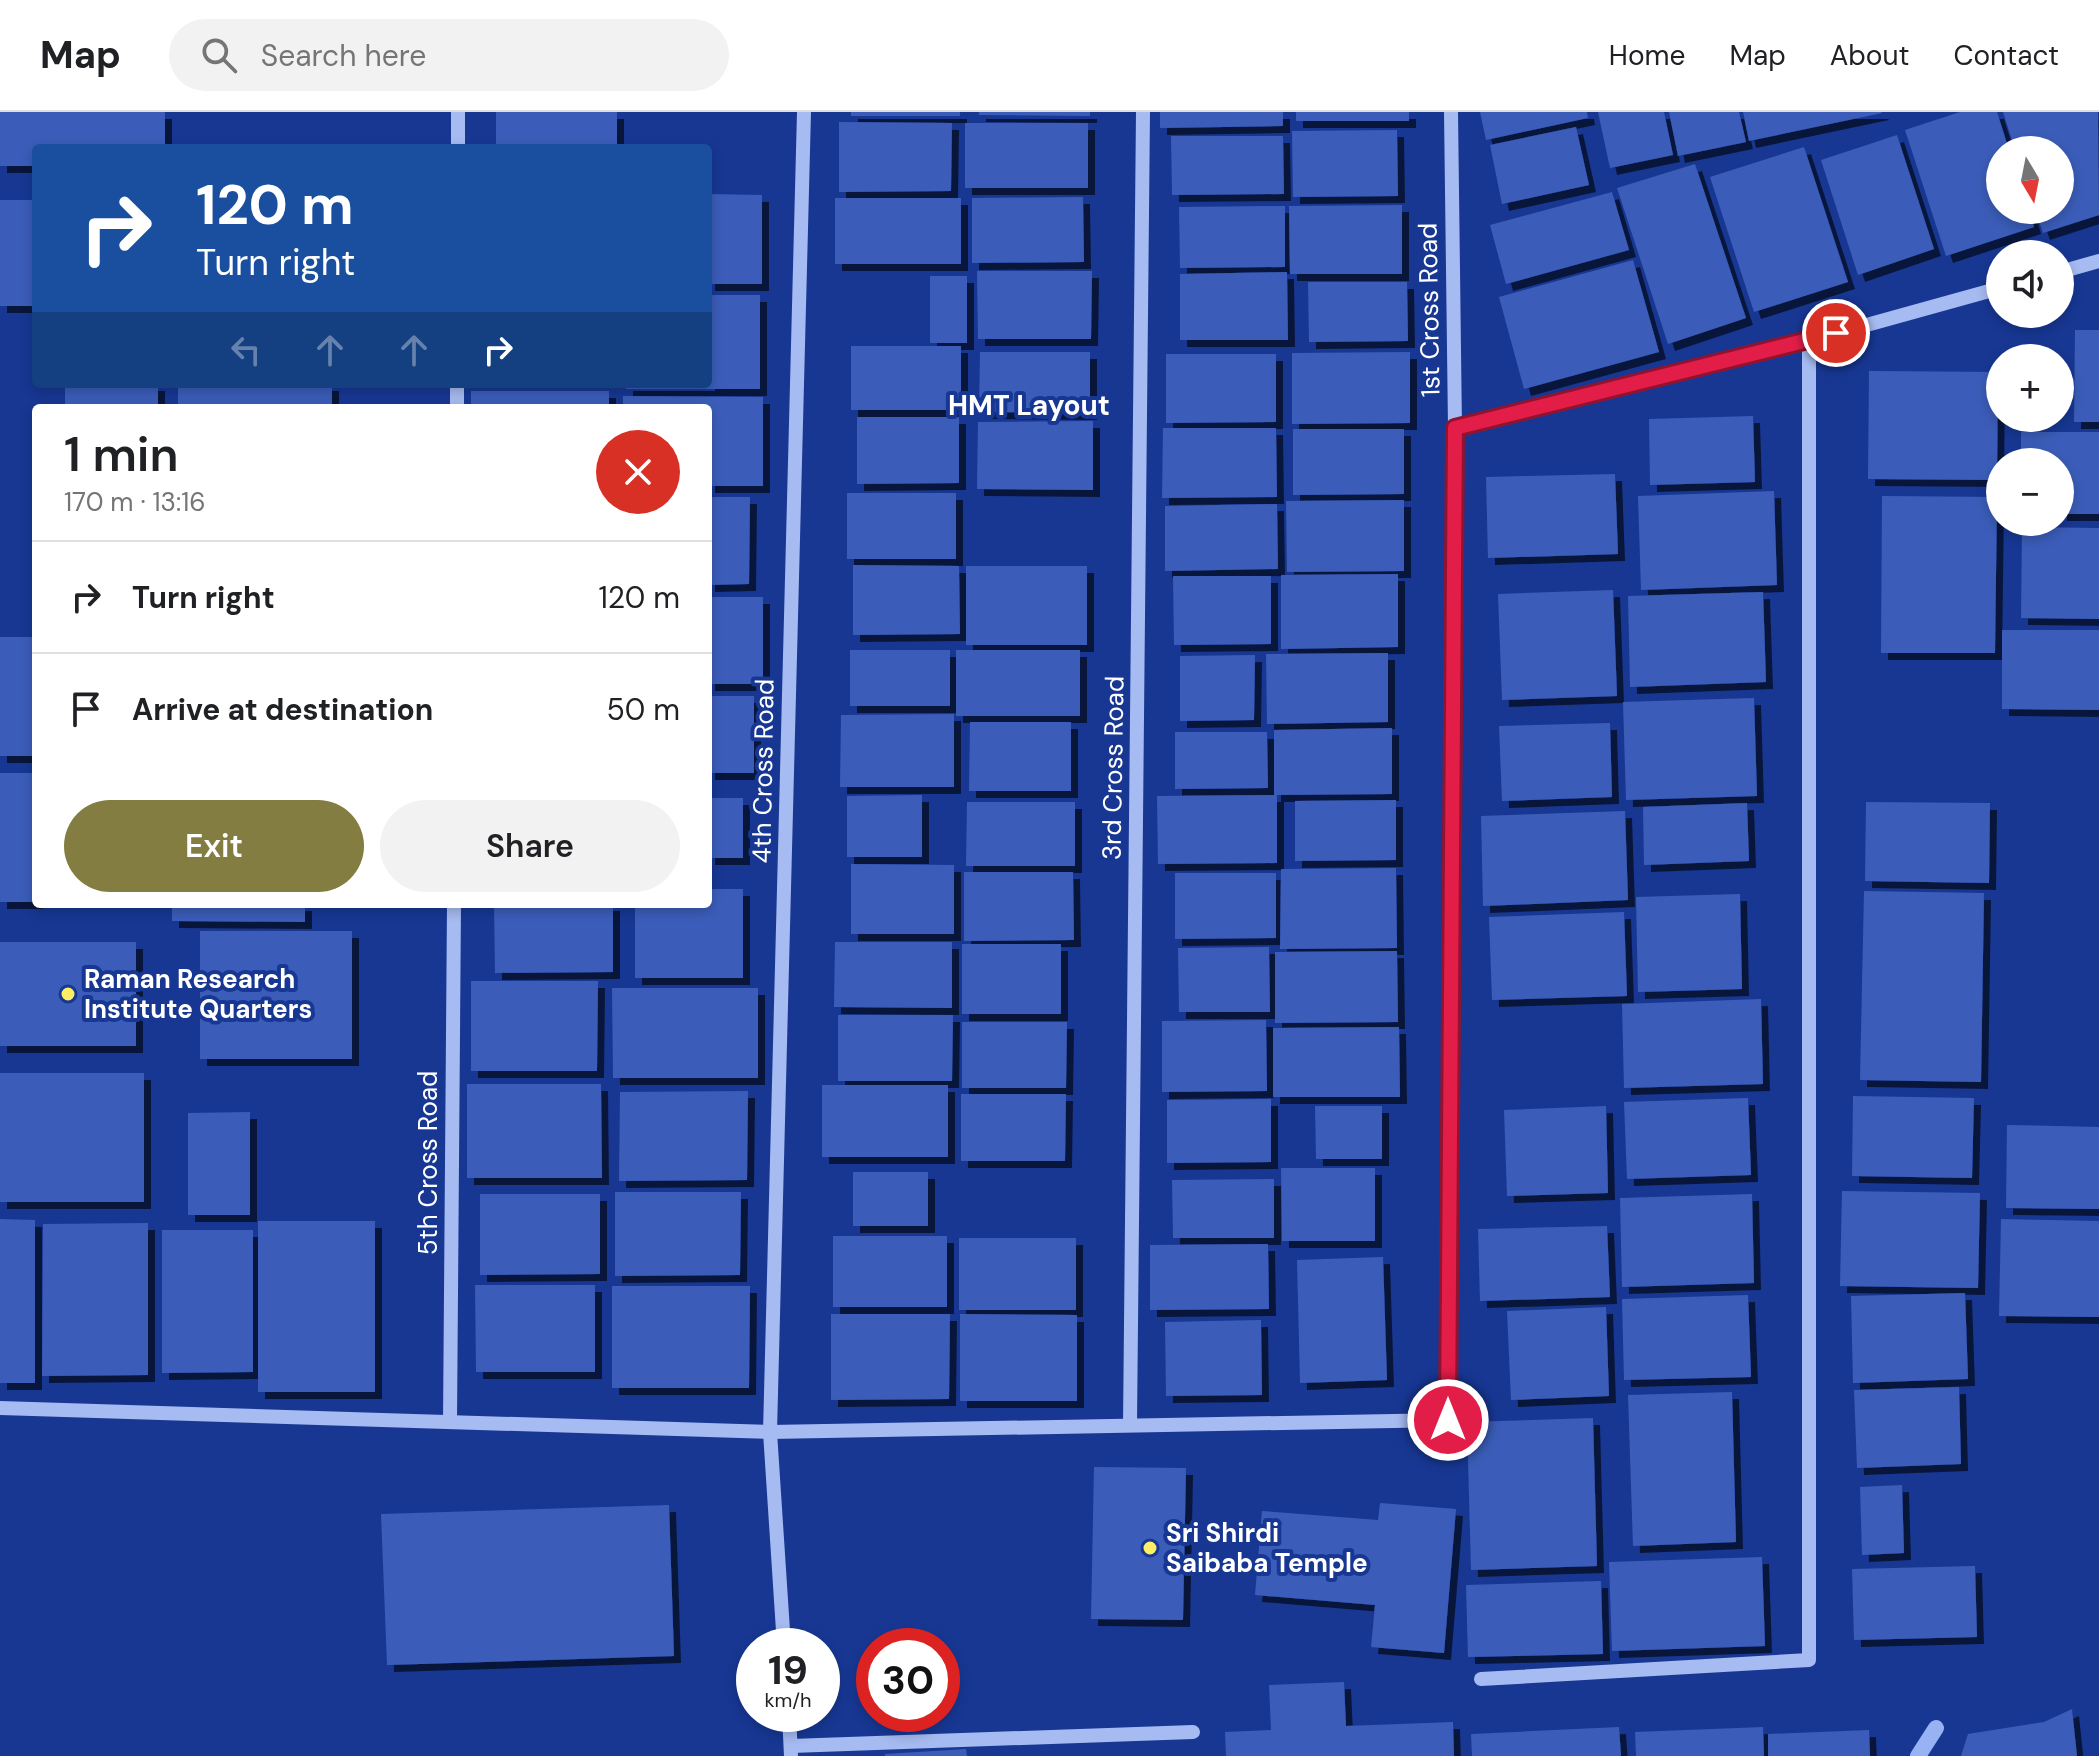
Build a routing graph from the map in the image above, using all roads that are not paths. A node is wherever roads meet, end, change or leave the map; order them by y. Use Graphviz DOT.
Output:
graph roads {
  1 [pos="458,112"];
  2 [pos="804,112"];
  3 [pos="1143,112"];
  4 [pos="1451,112"];
  5 [pos="458,144"];
  6 [pos="2099,261"];
  7 [pos="2074,268"];
  8 [pos="1986,292"];
  9 [pos="1809,341"];
  10 [pos="1455,428"];
  11 [pos="454,908"];
  12 [pos="0,1408"];
  13 [pos="450,1422"];
  14 [pos="1130,1425"];
  15 [pos="770,1432"];
  16 [pos="783,1628"];
  17 [pos="1481,1679"];
  18 [pos="1193,1732"];
  19 [pos="791,1751"];
  1 -- 5 [label="street"];
  2 -- 15 [label="street, 4th Cross Road"];
  3 -- 14 [label="street, 3rd Cross Road"];
  4 -- 10 [label="street, 1st Cross Road"];
  6 -- 7 [label="street"];
  8 -- 9 [label="street"];
  9 -- 10 [label="street"];
  9 -- 17 [label="street"];
  10 -- 14 [label="street, 1st Cross Road"];
  11 -- 13 [label="street, 5th Cross Road"];
  12 -- 13 [label="street"];
  13 -- 15 [label="street"];
  14 -- 15 [label="street"];
  15 -- 16 [label="street, 4th Cross Road"];
  18 -- 19 [label="street"];
}
